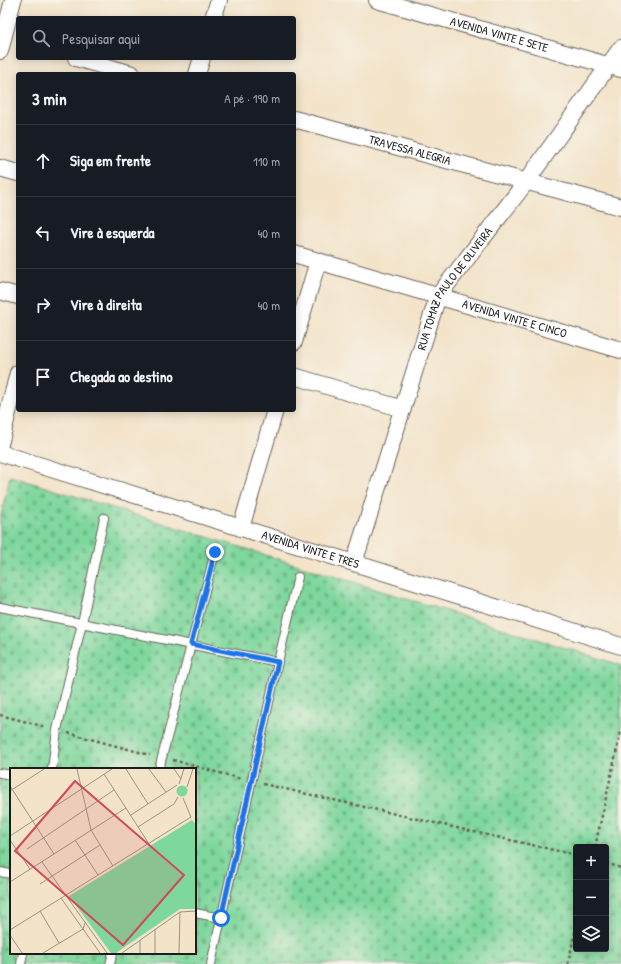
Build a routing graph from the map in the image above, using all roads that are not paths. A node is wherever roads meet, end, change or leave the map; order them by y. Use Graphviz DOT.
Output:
graph roads {
  1 [pos="13,0"];
  2 [pos="219,0"];
  3 [pos="377,0"];
  4 [pos="214,16"];
  5 [pos="621,48"];
  6 [pos="0,51"];
  7 [pos="83,60"];
  8 [pos="201,60"];
  9 [pos="615,67"];
  10 [pos="125,72"];
  11 [pos="198,72"];
  12 [pos="296,120"];
  13 [pos="0,168"];
  14 [pos="16,172"];
  15 [pos="526,182"];
  16 [pos="621,207"];
  17 [pos="296,255"];
  18 [pos="318,261"];
  19 [pos="0,291"];
  20 [pos="16,295"];
  21 [pos="438,296"];
  22 [pos="296,335"];
  23 [pos="621,350"];
  24 [pos="296,377"];
  25 [pos="16,381"];
  26 [pos="403,409"];
  27 [pos="274,412"];
  28 [pos="0,444"];
  29 [pos="0,454"];
  30 [pos="104,518"];
  31 [pos="241,528"];
  32 [pos="215,552"];
  33 [pos="354,563"];
  34 [pos="298,577"];
  35 [pos="0,607"];
  36 [pos="82,624"];
  37 [pos="191,644"];
  38 [pos="621,646"];
  39 [pos="278,662"];
  40 [pos="52,768"];
  41 [pos="159,768"];
  42 [pos="0,773"];
  43 [pos="10,775"];
  44 [pos="0,872"];
  45 [pos="10,874"];
  46 [pos="196,913"];
  47 [pos="221,918"];
  48 [pos="23,954"];
  49 [pos="113,954"];
  50 [pos="21,964"];
  51 [pos="110,964"];
  52 [pos="211,964"];
  1 -- 6 [label="street"];
  2 -- 4 [label="street"];
  3 -- 9 [label="street, AVENIDA VINTE E SETE"];
  5 -- 9 [label="street, RUA TOMAZ PAULO DE OLIVEIRA"];
  7 -- 10 [label="street"];
  8 -- 11 [label="street"];
  9 -- 15 [label="street, RUA TOMAZ PAULO DE OLIVEIRA"];
  12 -- 15 [label="street, TRAVESSA ALEGRIA"];
  13 -- 14 [label="street"];
  15 -- 16 [label="street, TRAVESSA ALEGRIA"];
  15 -- 21 [label="street, RUA TOMAZ PAULO DE OLIVEIRA"];
  17 -- 18 [label="street, AVENIDA VINTE E CINCO"];
  18 -- 21 [label="street, AVENIDA VINTE E CINCO"];
  18 -- 22 [label="street"];
  19 -- 20 [label="street"];
  21 -- 23 [label="street, AVENIDA VINTE E CINCO"];
  21 -- 26 [label="street, RUA TOMAZ PAULO DE OLIVEIRA"];
  24 -- 26 [label="street"];
  25 -- 28 [label="street"];
  26 -- 33 [label="street, RUA TOMAZ PAULO DE OLIVEIRA"];
  27 -- 31 [label="street"];
  29 -- 31 [label="street, AVENIDA VINTE E TRES"];
  30 -- 36 [label="lane"];
  31 -- 33 [label="street, AVENIDA VINTE E TRES"];
  32 -- 37 [label="lane"];
  33 -- 38 [label="street, AVENIDA VINTE E TRES"];
  34 -- 39 [label="lane"];
  35 -- 36 [label="lane"];
  36 -- 37 [label="lane"];
  36 -- 40 [label="lane"];
  37 -- 39 [label="lane"];
  37 -- 41 [label="lane"];
  39 -- 47 [label="lane"];
  42 -- 43 [label="lane"];
  44 -- 45 [label="lane"];
  46 -- 47 [label="lane"];
  47 -- 52 [label="lane"];
  48 -- 50 [label="lane"];
  49 -- 51 [label="lane"];
}
